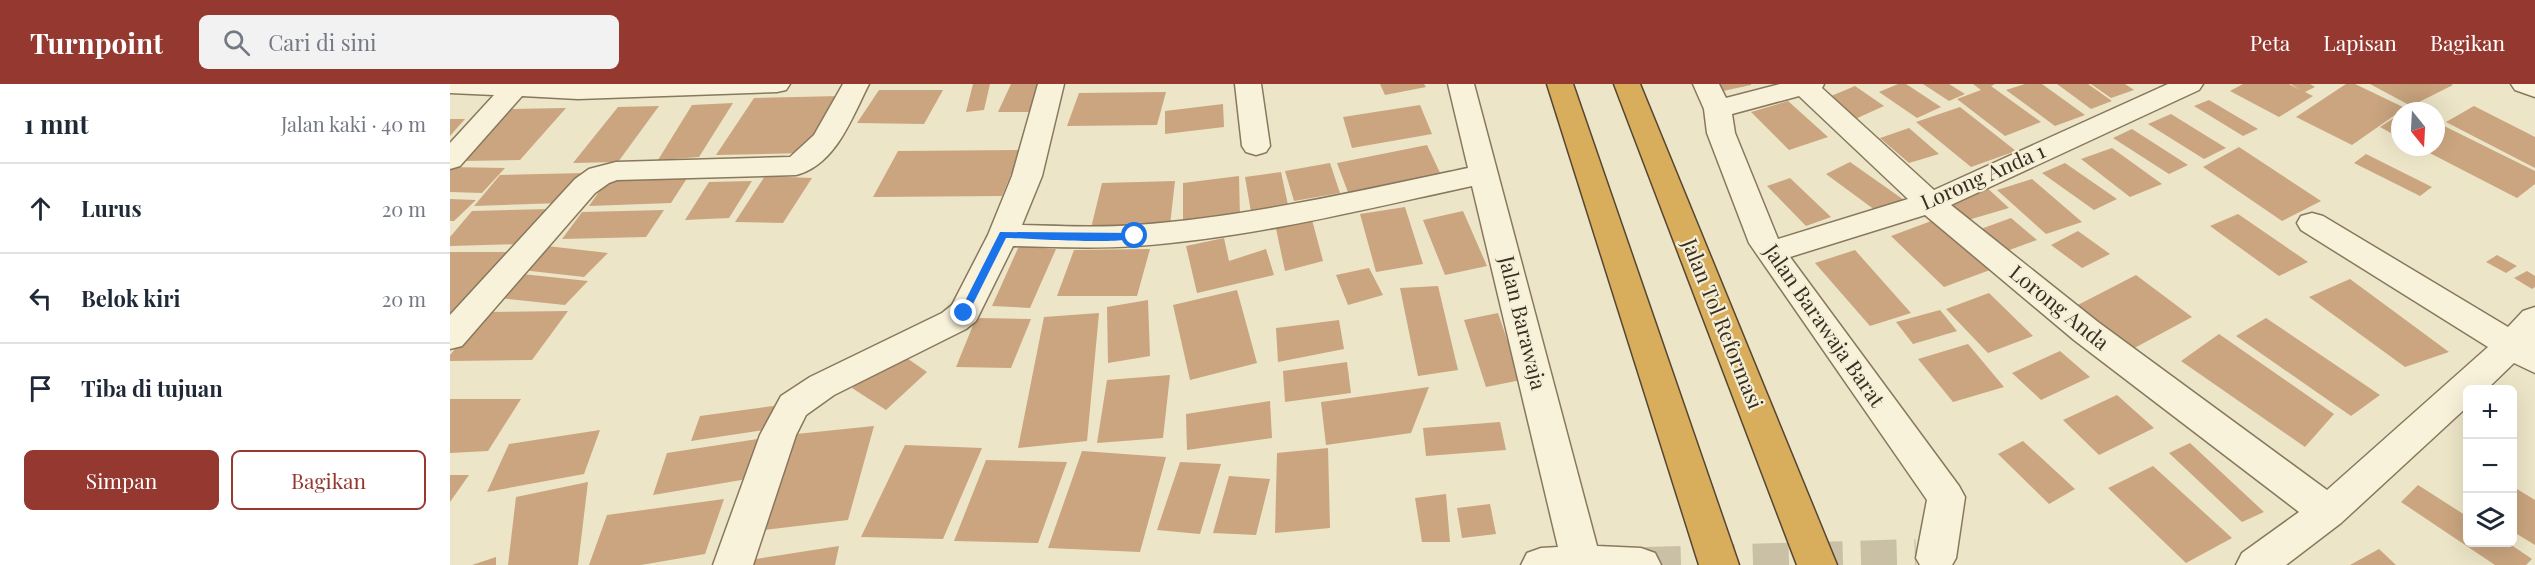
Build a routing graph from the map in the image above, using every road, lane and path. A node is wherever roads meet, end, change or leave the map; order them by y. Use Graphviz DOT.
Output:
graph roads {
  1 [pos="777,84"];
  2 [pos="856,84"];
  3 [pos="1051,84"];
  4 [pos="1248,84"];
  5 [pos="1461,84"];
  6 [pos="1560,84"];
  7 [pos="1626,84"];
  8 [pos="2190,84"];
  9 [pos="2524,84"];
  10 [pos="1808,85"];
  11 [pos="450,86"];
  12 [pos="515,88"];
  13 [pos="582,88"];
  14 [pos="2535,89"];
  15 [pos="1712,96"];
  16 [pos="1256,146"];
  17 [pos="450,160"];
  18 [pos="1484,174"];
  19 [pos="1930,203"];
  20 [pos="2312,223"];
  21 [pos="1003,235"];
  22 [pos="1770,252"];
  23 [pos="2535,320"];
  24 [pos="450,337"];
  25 [pos="2523,354"];
  26 [pos="2328,512"];
  27 [pos="1933,560"];
  28 [pos="2266,562"];
  29 [pos="1582,564"];
  30 [pos="733,565"];
  31 [pos="1541,565"];
  32 [pos="1641,565"];
  33 [pos="1719,565"];
  34 [pos="1817,565"];
  1 -- 13 [label="street"];
  2 -- 24 [label="street"];
  3 -- 21 [label="street"];
  4 -- 16 [label="street"];
  5 -- 18 [label="street, Jalan Barawaja"];
  6 -- 33 [label="highway"];
  7 -- 34 [label="highway, Jalan Tol Reformasi"];
  8 -- 19 [label="street, Lorong Anda 1"];
  9 -- 14 [label="street"];
  10 -- 15 [label="street"];
  10 -- 19 [label="street, Lorong Anda"];
  11 -- 12 [label="street"];
  12 -- 13 [label="street"];
  12 -- 17 [label="street"];
  15 -- 22 [label="street, Jalan Barawaja Barat"];
  18 -- 21 [label="street"];
  18 -- 29 [label="street, Jalan Barawaja"];
  19 -- 22 [label="street, Lorong Anda 1"];
  19 -- 26 [label="street, Lorong Anda"];
  20 -- 25 [label="street"];
  21 -- 30 [label="street"];
  22 -- 27 [label="street, Jalan Barawaja Barat"];
  23 -- 25 [label="street"];
  25 -- 26 [label="street"];
  26 -- 28 [label="street"];
  29 -- 31 [label="street"];
  29 -- 32 [label="street"];
}
